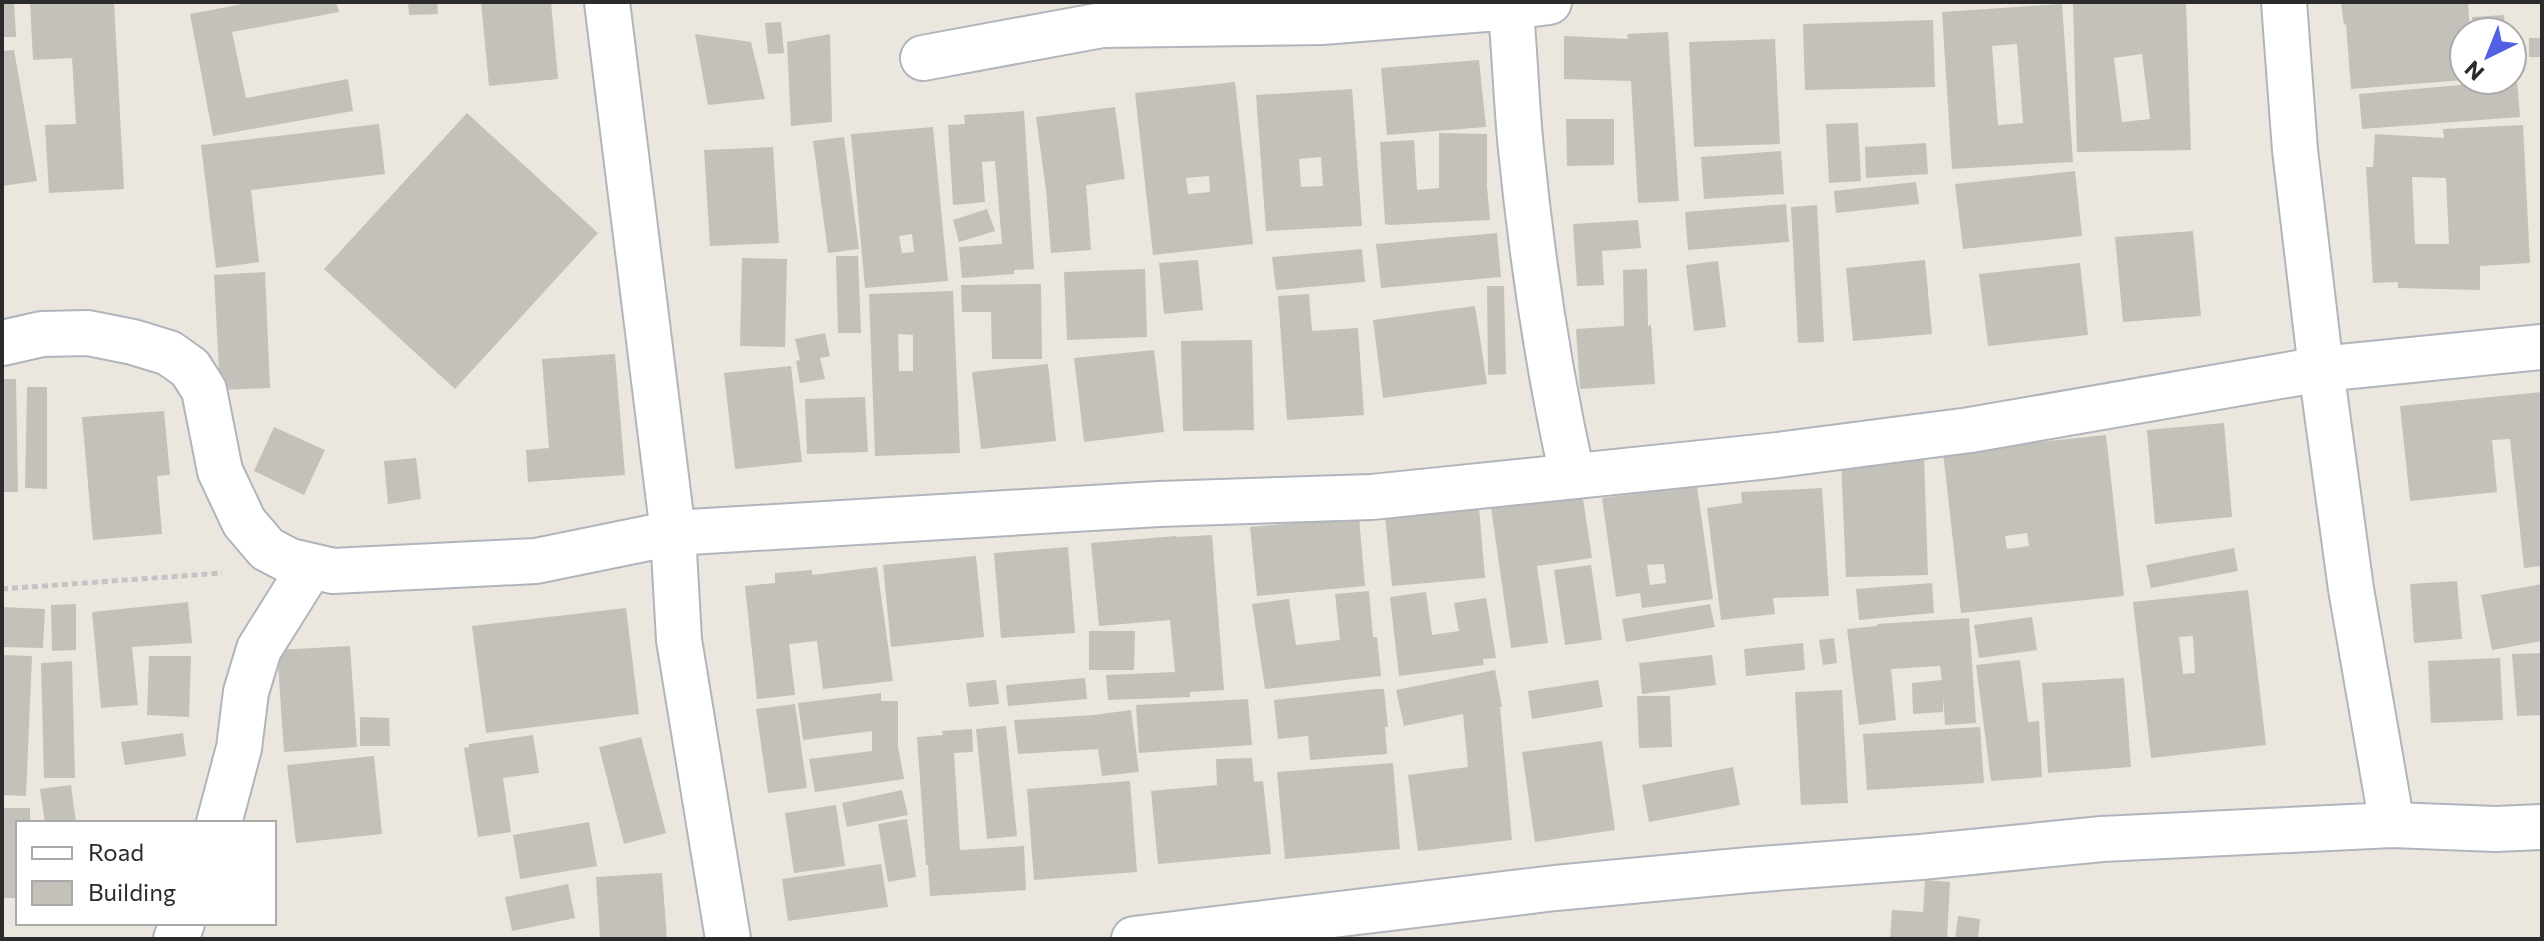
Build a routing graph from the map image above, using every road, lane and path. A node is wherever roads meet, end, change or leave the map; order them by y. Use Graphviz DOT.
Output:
graph roads {
  1 [pos="607,2"];
  2 [pos="2284,2"];
  3 [pos="1523,4"];
  4 [pos="923,58"];
  5 [pos="2,343"];
  6 [pos="2542,347"];
  7 [pos="2321,369"];
  8 [pos="1572,475"];
  9 [pos="673,533"];
  10 [pos="300,564"];
  11 [pos="2,589"];
  12 [pos="220,821"];
  13 [pos="2392,825"];
  14 [pos="2542,827"];
  15 [pos="728,939"];
  16 [pos="1134,939"];
  1 -- 9 [label="street"];
  2 -- 7 [label="street"];
  3 -- 4 [label="street"];
  3 -- 8 [label="street"];
  5 -- 10 [label="street"];
  6 -- 7 [label="street"];
  7 -- 8 [label="street"];
  7 -- 13 [label="street"];
  8 -- 9 [label="street"];
  9 -- 10 [label="street"];
  9 -- 15 [label="street"];
  10 -- 11 [label="path"];
  10 -- 12 [label="street"];
  13 -- 14 [label="street"];
  13 -- 16 [label="street"];
}
